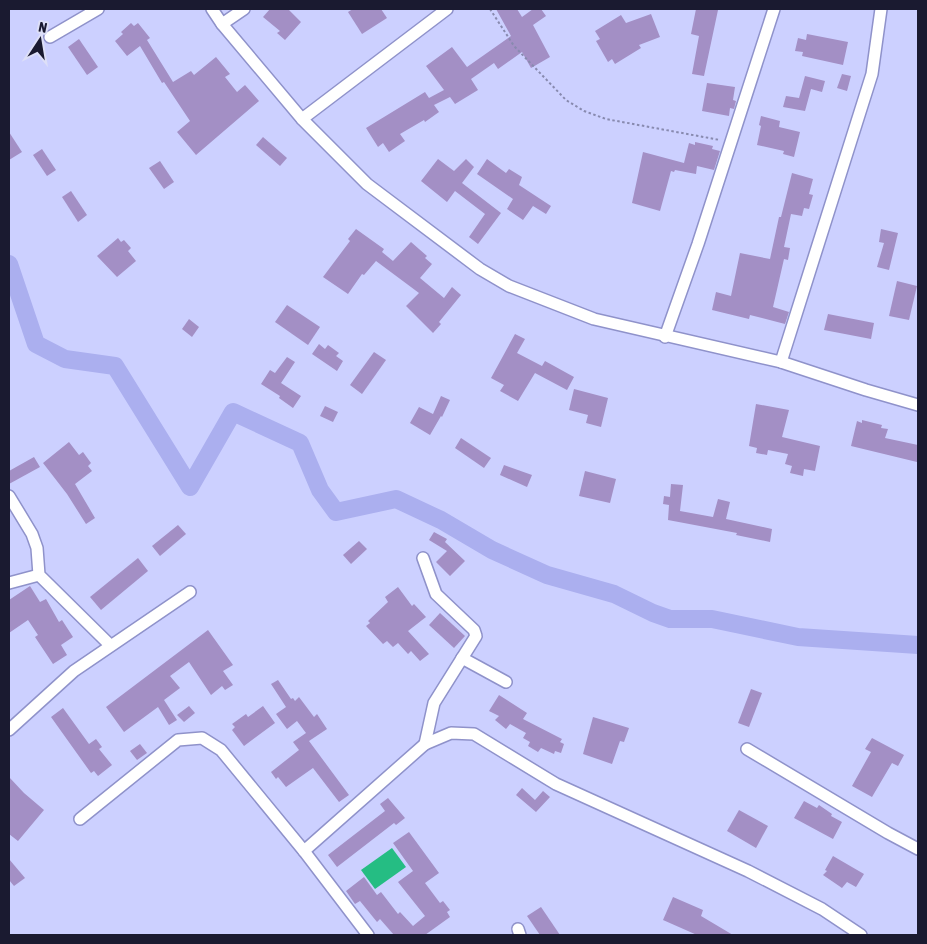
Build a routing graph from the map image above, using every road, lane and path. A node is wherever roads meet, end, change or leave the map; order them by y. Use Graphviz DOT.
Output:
graph roads {
  1 [pos="98,9"];
  2 [pos="212,9"];
  3 [pos="244,9"];
  4 [pos="447,9"];
  5 [pos="490,9"];
  6 [pos="774,9"];
  7 [pos="881,9"];
  8 [pos="222,24"];
  9 [pos="50,37"];
  10 [pos="302,119"];
  11 [pos="730,142"];
  12 [pos="665,337"];
  13 [pos="781,362"];
  14 [pos="918,405"];
  15 [pos="9,496"];
  16 [pos="423,558"];
  17 [pos="39,575"];
  18 [pos="9,583"];
  19 [pos="190,592"];
  20 [pos="110,645"];
  21 [pos="462,658"];
  22 [pos="506,682"];
  23 [pos="9,730"];
  24 [pos="426,744"];
  25 [pos="747,749"];
  26 [pos="80,819"];
  27 [pos="918,849"];
  28 [pos="304,851"];
  29 [pos="368,935"];
  30 [pos="861,935"];
  1 -- 9 [label="street"];
  2 -- 8 [label="street"];
  3 -- 8 [label="street"];
  4 -- 10 [label="street"];
  5 -- 11 [label="path"];
  6 -- 11 [label="street"];
  7 -- 13 [label="street"];
  8 -- 10 [label="street"];
  10 -- 12 [label="street"];
  11 -- 12 [label="street"];
  12 -- 13 [label="street"];
  13 -- 14 [label="street"];
  15 -- 17 [label="street"];
  16 -- 21 [label="street"];
  17 -- 18 [label="street"];
  17 -- 20 [label="street"];
  19 -- 20 [label="street"];
  20 -- 23 [label="street"];
  21 -- 22 [label="street"];
  21 -- 24 [label="street"];
  24 -- 28 [label="street"];
  24 -- 30 [label="street"];
  25 -- 27 [label="street"];
  26 -- 28 [label="street"];
  28 -- 29 [label="street"];
}
